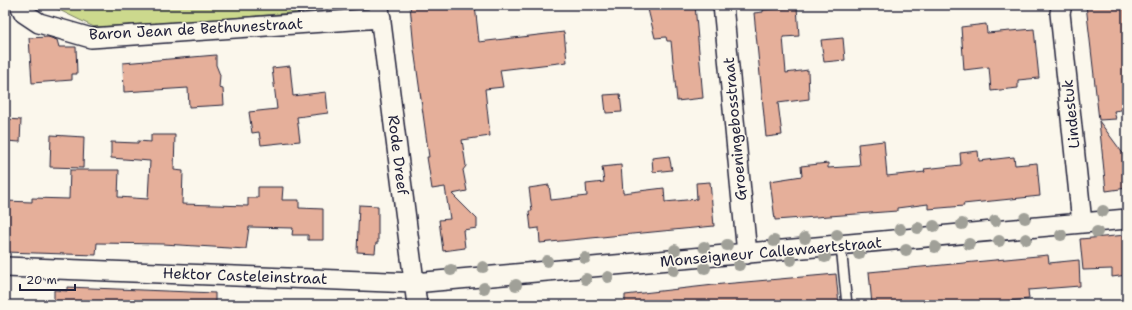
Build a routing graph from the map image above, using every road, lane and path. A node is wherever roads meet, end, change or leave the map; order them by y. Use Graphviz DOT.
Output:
graph roads {
  1 [pos="20,5"];
  2 [pos="723,5"];
  3 [pos="1062,5"];
  4 [pos="380,12"];
  5 [pos="1127,219"];
  6 [pos="1082,223"];
  7 [pos="841,246"];
  8 [pos="747,254"];
  9 [pos="5,267"];
  10 [pos="414,283"];
  11 [pos="417,305"];
  12 [pos="848,305"];
  1 -- 4 [label="street, Baron Jean de Bethunestraat"];
  2 -- 8 [label="street, Groeningebosstraat"];
  3 -- 6 [label="street, Lindestuk"];
  4 -- 10 [label="street, Rode Dreef"];
  5 -- 6 [label="street, Monseigneur Callewaertstraat"];
  6 -- 7 [label="street, Monseigneur Callewaertstraat"];
  7 -- 8 [label="street, Monseigneur Callewaertstraat"];
  7 -- 12 [label="lane"];
  8 -- 10 [label="street, Monseigneur Callewaertstraat"];
  9 -- 10 [label="street, Hektor Casteleinstraat"];
  10 -- 11 [label="street, Rode Dreef"];
}
